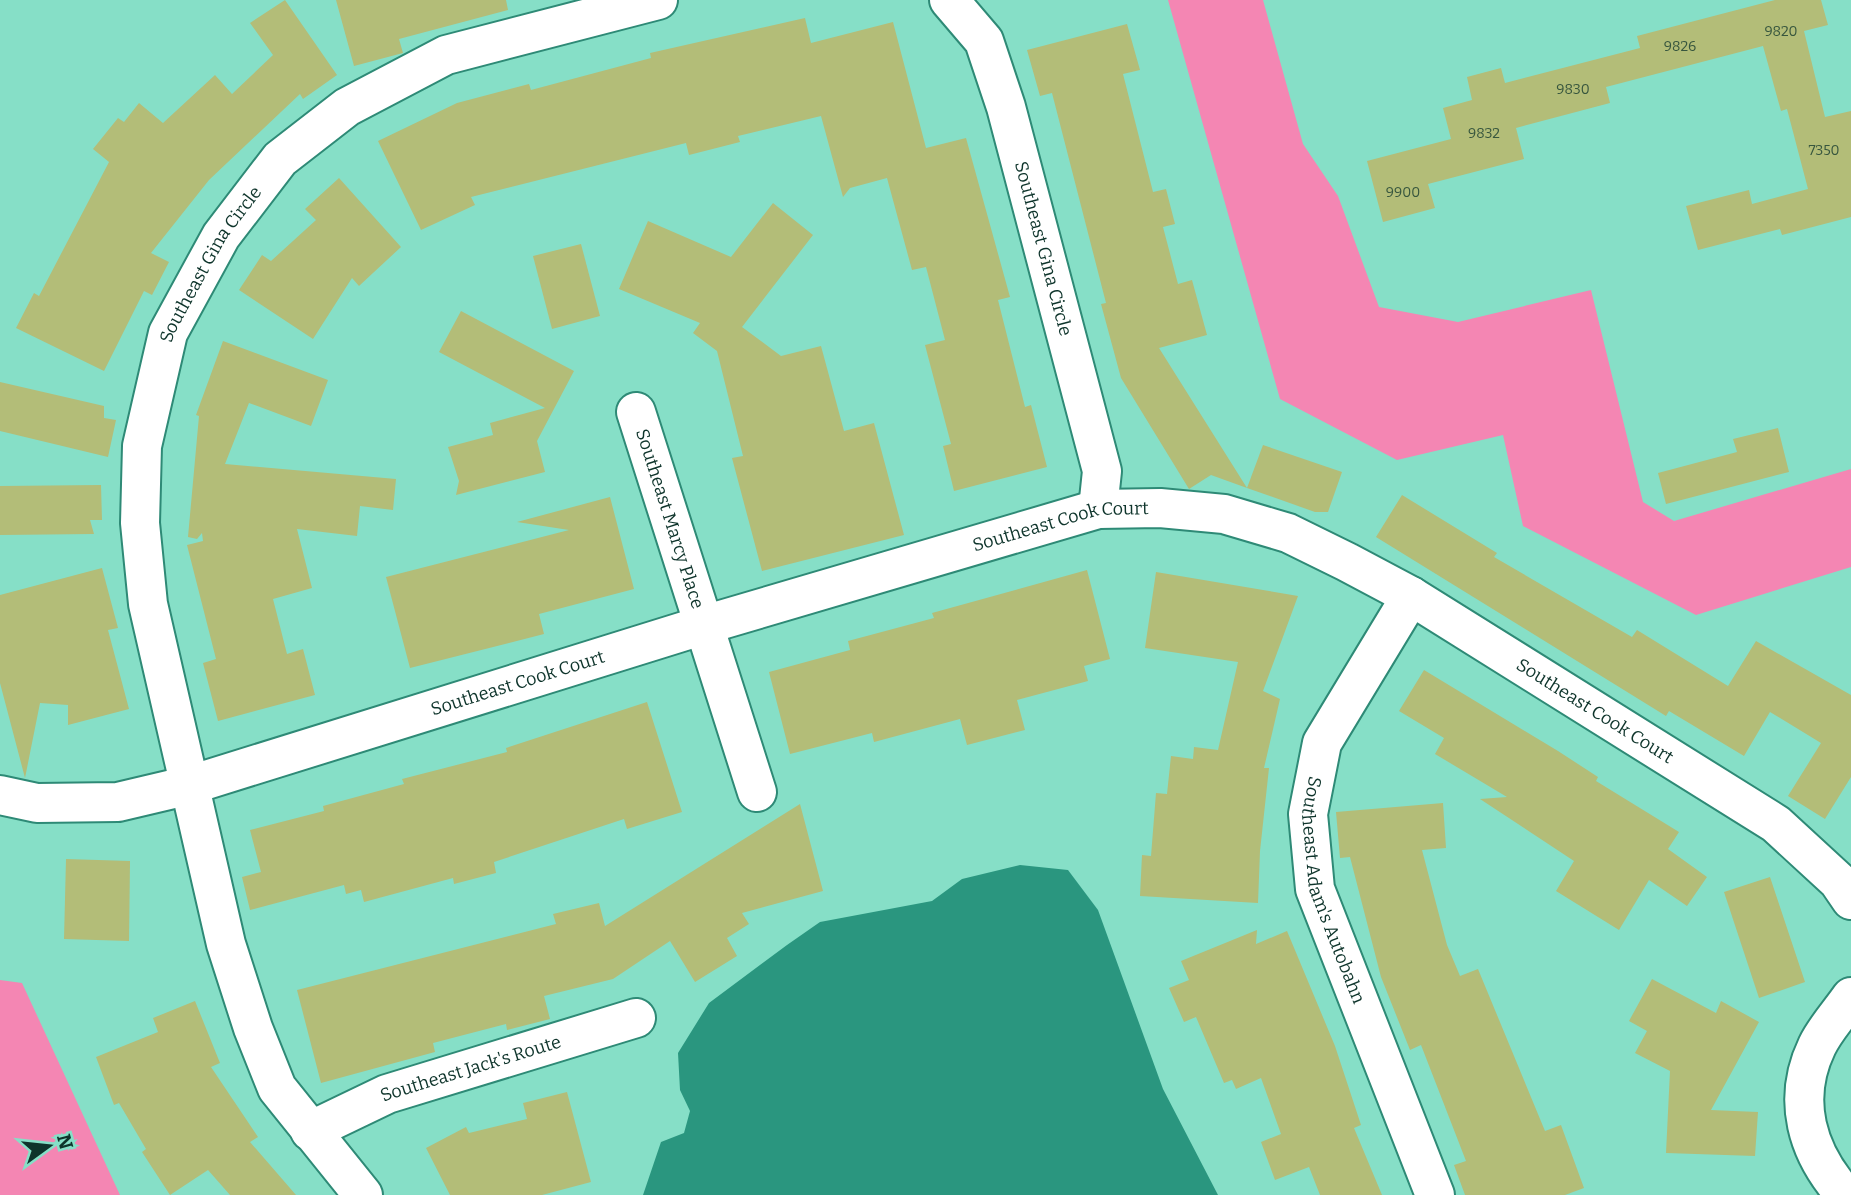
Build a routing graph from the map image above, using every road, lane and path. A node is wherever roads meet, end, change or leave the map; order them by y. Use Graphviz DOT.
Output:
graph roads {
  1 [pos="657,0"];
  2 [pos="949,0"];
  3 [pos="636,412"];
  4 [pos="1098,509"];
  5 [pos="1412,596"];
  6 [pos="704,625"];
  7 [pos="190,785"];
  8 [pos="757,792"];
  9 [pos="0,795"];
  10 [pos="1851,901"];
  11 [pos="1851,997"];
  12 [pos="636,1018"];
  13 [pos="310,1131"];
  14 [pos="363,1195"];
  15 [pos="1435,1195"];
  16 [pos="1845,1195"];
  1 -- 7 [label="street, Southeast Gina Circle"];
  2 -- 4 [label="street, Southeast Gina Circle"];
  3 -- 6 [label="street, Southeast Marcy Place"];
  4 -- 5 [label="street, Southeast Cook Court"];
  4 -- 6 [label="street, Southeast Cook Court"];
  5 -- 10 [label="street, Southeast Cook Court"];
  5 -- 15 [label="street, Southeast Adam's Autobahn"];
  6 -- 7 [label="street, Southeast Cook Court"];
  6 -- 8 [label="street, Southeast Marcy Place"];
  7 -- 9 [label="street, Southeast Cook Court"];
  7 -- 13 [label="street"];
  11 -- 16 [label="street"];
  12 -- 13 [label="street, Southeast Jack's Route"];
  13 -- 14 [label="street"];
}
